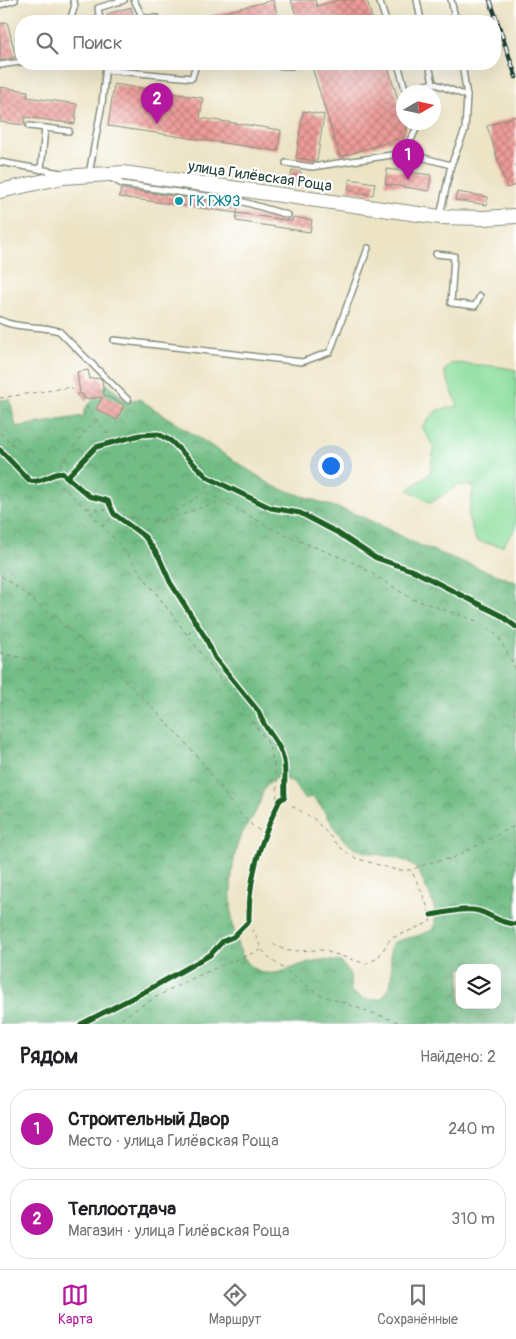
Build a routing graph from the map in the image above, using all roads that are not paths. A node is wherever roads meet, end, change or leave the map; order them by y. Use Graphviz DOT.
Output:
graph roads {
  1 [pos="14,0"];
  2 [pos="72,0"];
  3 [pos="124,0"];
  4 [pos="134,0"];
  5 [pos="379,0"];
  6 [pos="417,0"];
  7 [pos="451,0"];
  8 [pos="0,5"];
  9 [pos="72,15"];
  10 [pos="99,15"];
  11 [pos="142,15"];
  12 [pos="384,15"];
  13 [pos="420,15"];
  14 [pos="455,15"];
  15 [pos="15,64"];
  16 [pos="0,65"];
  17 [pos="106,70"];
  18 [pos="194,70"];
  19 [pos="400,70"];
  20 [pos="431,70"];
  21 [pos="463,70"];
  22 [pos="433,83"];
  23 [pos="404,85"];
  24 [pos="426,85"];
  25 [pos="467,96"];
  26 [pos="28,126"];
  27 [pos="45,128"];
  28 [pos="416,130"];
  29 [pos="69,131"];
  30 [pos="405,153"];
  31 [pos="0,162"];
  32 [pos="286,163"];
  33 [pos="450,165"];
  34 [pos="40,170"];
  35 [pos="96,174"];
  36 [pos="73,176"];
  37 [pos="0,191"];
  38 [pos="288,215"];
  39 [pos="516,216"];
  40 [pos="440,217"];
  41 [pos="368,248"];
  42 [pos="436,254"];
  43 [pos="480,296"];
  44 [pos="0,320"];
  45 [pos="114,340"];
  46 [pos="128,400"];
  1 -- 8 [label="lane"];
  2 -- 9 [label="lane"];
  3 -- 10 [label="lane"];
  4 -- 11 [label="lane"];
  5 -- 12 [label="lane"];
  6 -- 13 [label="lane"];
  7 -- 14 [label="lane"];
  15 -- 16 [label="lane"];
  17 -- 18 [label="lane"];
  17 -- 35 [label="lane"];
  19 -- 23 [label="lane"];
  20 -- 22 [label="lane"];
  21 -- 25 [label="lane"];
  22 -- 24 [label="lane"];
  22 -- 25 [label="lane"];
  25 -- 33 [label="lane"];
  26 -- 27 [label="lane"];
  27 -- 29 [label="lane"];
  27 -- 34 [label="lane"];
  28 -- 30 [label="lane"];
  30 -- 32 [label="lane"];
  30 -- 33 [label="lane"];
  31 -- 34 [label="lane"];
  33 -- 40 [label="lane"];
  34 -- 36 [label="lane"];
  35 -- 36 [label="street, улица Гилёвская Роща"];
  35 -- 38 [label="lane"];
  35 -- 40 [label="street, улица Гилёвская Роща"];
  36 -- 37 [label="street, улица Гилёвская Роща"];
  39 -- 40 [label="street, улица Гилёвская Роща"];
  41 -- 45 [label="lane"];
  42 -- 43 [label="lane"];
  44 -- 46 [label="lane"];
}
